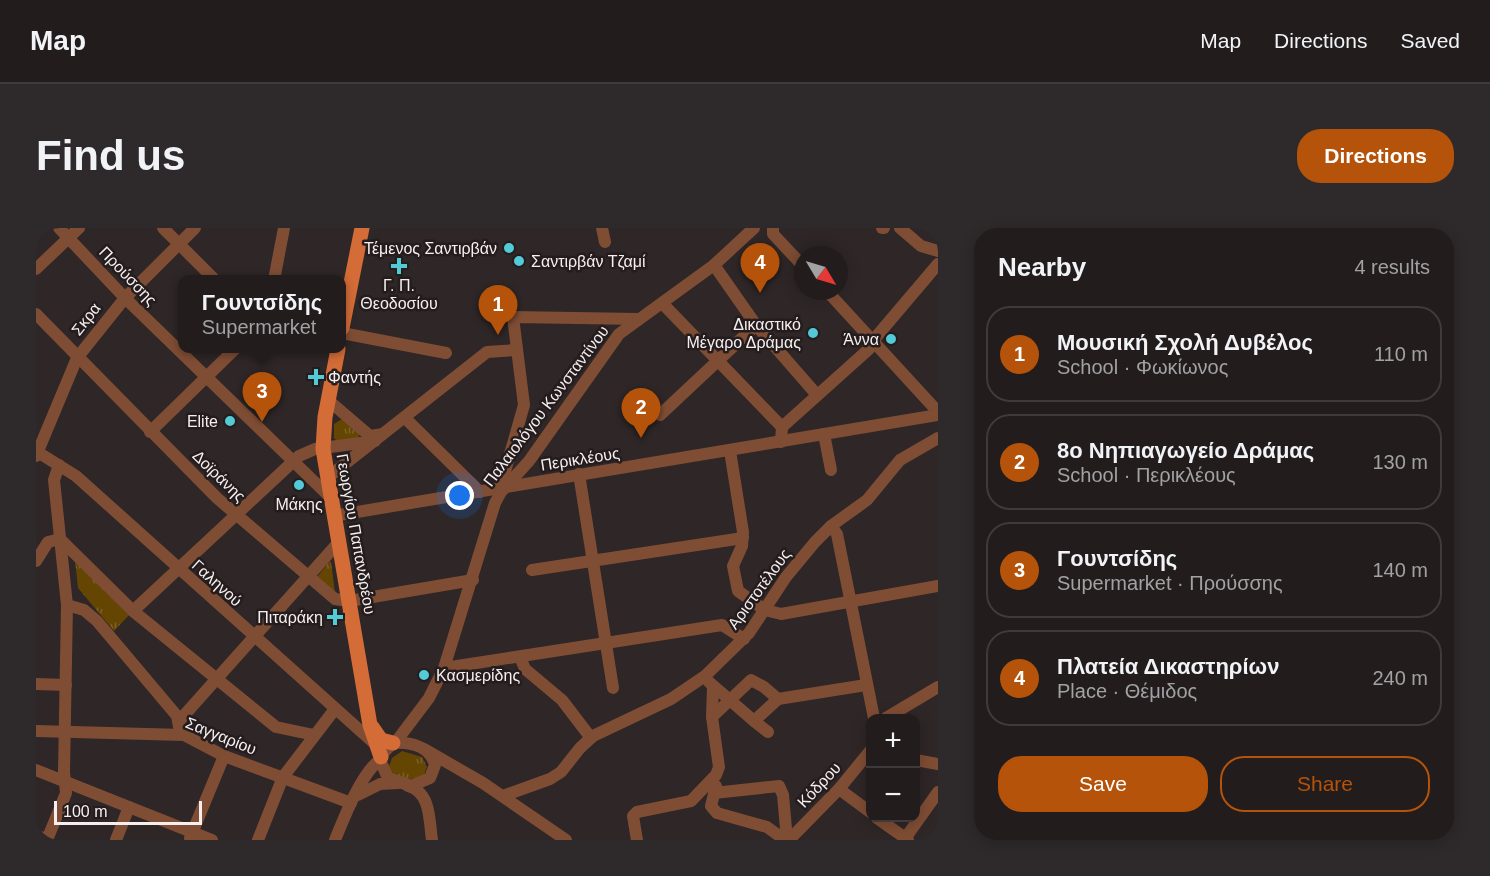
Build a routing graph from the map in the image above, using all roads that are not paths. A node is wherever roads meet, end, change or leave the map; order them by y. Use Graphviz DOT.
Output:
graph roads {
  1 [pos="59,228"];
  2 [pos="79,228"];
  3 [pos="164,228"];
  4 [pos="195,228"];
  5 [pos="284,228"];
  6 [pos="362,228"];
  7 [pos="602,228"];
  8 [pos="900,228"];
  9 [pos="746,230"];
  10 [pos="773,231"];
  11 [pos="68,238"];
  12 [pos="605,242"];
  13 [pos="179,244"];
  14 [pos="938,251"];
  15 [pos="794,256"];
  16 [pos="938,264"];
  17 [pos="714,265"];
  18 [pos="36,269"];
  19 [pos="211,275"];
  20 [pos="275,275"];
  21 [pos="124,298"];
  22 [pos="835,300"];
  23 [pos="662,303"];
  24 [pos="346,308"];
  25 [pos="36,314"];
  26 [pos="639,319"];
  27 [pos="756,325"];
  28 [pos="346,334"];
  29 [pos="873,342"];
  30 [pos="178,350"];
  31 [pos="517,350"];
  32 [pos="181,353"];
  33 [pos="230,353"];
  34 [pos="337,353"];
  35 [pos="446,353"];
  36 [pos="77,358"];
  37 [pos="718,361"];
  38 [pos="206,377"];
  39 [pos="817,395"];
  40 [pos="328,400"];
  41 [pos="938,413"];
  42 [pos="660,415"];
  43 [pos="405,418"];
  44 [pos="782,427"];
  45 [pos="150,432"];
  46 [pos="824,434"];
  47 [pos="380,438"];
  48 [pos="938,438"];
  49 [pos="781,442"];
  50 [pos="323,448"];
  51 [pos="730,451"];
  52 [pos="37,453"];
  53 [pos="292,460"];
  54 [pos="59,465"];
  55 [pos="831,470"];
  56 [pos="579,474"];
  57 [pos="327,478"];
  58 [pos="502,489"];
  59 [pos="480,492"];
  60 [pos="330,497"];
  61 [pos="235,515"];
  62 [pos="333,516"];
  63 [pos="831,526"];
  64 [pos="744,538"];
  65 [pos="60,539"];
  66 [pos="338,543"];
  67 [pos="40,545"];
  68 [pos="36,561"];
  69 [pos="593,561"];
  70 [pos="178,569"];
  71 [pos="532,570"];
  72 [pos="308,577"];
  73 [pos="473,580"];
  74 [pos="938,586"];
  75 [pos="349,601"];
  76 [pos="850,602"];
  77 [pos="67,605"];
  78 [pos="765,610"];
  79 [pos="134,611"];
  80 [pos="254,638"];
  81 [pos="744,639"];
  82 [pos="606,643"];
  83 [pos="520,657"];
  84 [pos="444,668"];
  85 [pos="705,676"];
  86 [pos="217,680"];
  87 [pos="36,684"];
  88 [pos="66,685"];
  89 [pos="866,685"];
  90 [pos="713,687"];
  91 [pos="938,687"];
  92 [pos="613,688"];
  93 [pos="778,699"];
  94 [pos="731,702"];
  95 [pos="335,709"];
  96 [pos="873,714"];
  97 [pos="893,714"];
  98 [pos="712,717"];
  99 [pos="179,721"];
  100 [pos="754,721"];
  101 [pos="370,725"];
  102 [pos="36,731"];
  103 [pos="64,731"];
  104 [pos="768,732"];
  105 [pos="179,734"];
  106 [pos="314,735"];
  107 [pos="591,738"];
  108 [pos="394,743"];
  109 [pos="424,749"];
  110 [pos="378,753"];
  111 [pos="224,756"];
  112 [pos="866,756"];
  113 [pos="920,761"];
  114 [pos="938,764"];
  115 [pos="455,766"];
  116 [pos="36,770"];
  117 [pos="432,775"];
  118 [pos="716,775"];
  119 [pos="283,777"];
  120 [pos="65,782"];
  121 [pos="403,784"];
  122 [pos="839,789"];
  123 [pos="938,792"];
  124 [pos="714,793"];
  125 [pos="503,796"];
  126 [pos="353,800"];
  127 [pos="427,802"];
  128 [pos="129,807"];
  129 [pos="866,809"];
  130 [pos="883,822"];
  131 [pos="36,835"];
  132 [pos="191,836"];
  133 [pos="905,839"];
  134 [pos="47,840"];
  135 [pos="116,840"];
  136 [pos="212,840"];
  137 [pos="258,840"];
  138 [pos="336,840"];
  139 [pos="432,840"];
  140 [pos="566,840"];
  141 [pos="637,840"];
  142 [pos="787,840"];
  1 -- 11 [label="street, Προύσσης"];
  2 -- 11 [label="street"];
  3 -- 13 [label="street"];
  4 -- 13 [label="street, Σκρα"];
  5 -- 20 [label="street"];
  6 -- 24 [label="main road"];
  7 -- 12 [label="street"];
  8 -- 14 [label="street"];
  9 -- 10 [label="street"];
  9 -- 17 [label="street, Παλαιολόγου Κωνσταντίνου"];
  10 -- 15 [label="street"];
  11 -- 18 [label="street"];
  11 -- 21 [label="street, Προύσσης"];
  13 -- 19 [label="street"];
  13 -- 21 [label="street, Σκρα"];
  16 -- 29 [label="street"];
  17 -- 23 [label="street, Παλαιολόγου Κωνσταντίνου"];
  17 -- 27 [label="street"];
  21 -- 30 [label="street, Προύσσης"];
  21 -- 36 [label="street, Σκρα"];
  22 -- 29 [label="street"];
  23 -- 26 [label="street, Παλαιολόγου Κωνσταντίνου"];
  23 -- 37 [label="street"];
  25 -- 36 [label="street, Δοϊράνης"];
  26 -- 31 [label="street"];
  26 -- 58 [label="street, Παλαιολόγου Κωνσταντίνου"];
  27 -- 37 [label="street"];
  27 -- 39 [label="street"];
  28 -- 35 [label="street"];
  29 -- 39 [label="street"];
  29 -- 41 [label="street"];
  31 -- 43 [label="street"];
  31 -- 58 [label="street"];
  32 -- 38 [label="street, Προύσσης"];
  33 -- 38 [label="street"];
  34 -- 40 [label="main road, Γεωργίου Παπανδρέου"];
  36 -- 45 [label="street, Δοϊράνης"];
  36 -- 52 [label="street, Σκρα"];
  37 -- 42 [label="street"];
  37 -- 44 [label="street"];
  38 -- 45 [label="street"];
  38 -- 53 [label="street, Προύσσης"];
  39 -- 44 [label="street"];
  40 -- 47 [label="street"];
  40 -- 50 [label="main road, Γεωργίου Παπανδρέου"];
  41 -- 46 [label="street, Περικλέους"];
  43 -- 47 [label="street"];
  43 -- 59 [label="street"];
  44 -- 49 [label="street"];
  45 -- 61 [label="street, Δοϊράνης"];
  46 -- 49 [label="street, Περικλέους"];
  46 -- 55 [label="street"];
  47 -- 50 [label="street"];
  47 -- 57 [label="street"];
  48 -- 63 [label="street, Αριστοτέλους"];
  49 -- 51 [label="street, Περικλέους"];
  50 -- 53 [label="street"];
  50 -- 57 [label="main road, Γεωργίου Παπανδρέου"];
  51 -- 56 [label="street, Περικλέους"];
  51 -- 64 [label="street"];
  52 -- 54 [label="street, Γαληνού"];
  53 -- 60 [label="street, Προύσσης"];
  53 -- 61 [label="street"];
  54 -- 65 [label="street"];
  54 -- 70 [label="street, Γαληνού"];
  56 -- 58 [label="street, Περικλέους"];
  56 -- 69 [label="street"];
  57 -- 60 [label="main road, Γεωργίου Παπανδρέου"];
  58 -- 59 [label="street, Περικλέους"];
  58 -- 73 [label="street, Παλαιολόγου Κωνσταντίνου"];
  59 -- 62 [label="street, Περικλέους"];
  60 -- 62 [label="main road, Γεωργίου Παπανδρέου"];
  61 -- 70 [label="street"];
  61 -- 72 [label="street, Δοϊράνης"];
  62 -- 66 [label="main road, Γεωργίου Παπανδρέου"];
  63 -- 76 [label="street"];
  63 -- 78 [label="street, Αριστοτέλους"];
  64 -- 69 [label="street"];
  64 -- 78 [label="street"];
  65 -- 67 [label="street"];
  65 -- 77 [label="street"];
  65 -- 79 [label="street"];
  66 -- 72 [label="street"];
  66 -- 75 [label="main road, Γεωργίου Παπανδρέου"];
  67 -- 68 [label="street"];
  69 -- 71 [label="street"];
  69 -- 82 [label="street"];
  70 -- 79 [label="street"];
  70 -- 80 [label="street, Γαληνού"];
  72 -- 75 [label="street, Δοϊράνης"];
  72 -- 80 [label="street"];
  73 -- 75 [label="street"];
  73 -- 84 [label="street, Παλαιολόγου Κωνσταντίνου"];
  74 -- 76 [label="street"];
  75 -- 101 [label="main road, Γεωργίου Παπανδρέου"];
  76 -- 78 [label="street"];
  76 -- 89 [label="street"];
  77 -- 88 [label="street"];
  77 -- 99 [label="street"];
  78 -- 81 [label="street, Αριστοτέλους"];
  79 -- 86 [label="street"];
  80 -- 86 [label="street"];
  80 -- 95 [label="street, Γαληνού"];
  81 -- 82 [label="street"];
  81 -- 85 [label="street, Αριστοτέλους"];
  82 -- 83 [label="street"];
  82 -- 92 [label="street"];
  83 -- 84 [label="street"];
  83 -- 107 [label="street"];
  84 -- 108 [label="street, Παλαιολόγου Κωνσταντίνου"];
  85 -- 90 [label="street"];
  85 -- 107 [label="street, Αριστοτέλους"];
  86 -- 99 [label="street"];
  86 -- 106 [label="street"];
  87 -- 88 [label="street"];
  88 -- 103 [label="street"];
  89 -- 93 [label="street"];
  89 -- 96 [label="street"];
  90 -- 94 [label="street"];
  90 -- 98 [label="street"];
  91 -- 97 [label="street"];
  93 -- 94 [label="street"];
  93 -- 100 [label="street"];
  94 -- 98 [label="street"];
  94 -- 100 [label="street"];
  95 -- 106 [label="street"];
  95 -- 110 [label="street, Γαληνού"];
  98 -- 118 [label="street"];
  99 -- 105 [label="street"];
  100 -- 104 [label="street"];
  101 -- 108 [label="main road"];
  101 -- 110 [label="main road, Γεωργίου Παπανδρέου"];
  102 -- 103 [label="street, Σαγγαρίου"];
  103 -- 105 [label="street, Σαγγαρίου"];
  103 -- 120 [label="street"];
  105 -- 111 [label="street, Σαγγαρίου"];
  106 -- 119 [label="street"];
  107 -- 125 [label="street, Αριστοτέλους"];
  108 -- 109 [label="street"];
  108 -- 110 [label="street"];
  109 -- 115 [label="street"];
  109 -- 117 [label="street"];
  110 -- 121 [label="street"];
  110 -- 126 [label="street"];
  111 -- 119 [label="street, Σαγγαρίου"];
  111 -- 132 [label="street"];
  112 -- 122 [label="street, Κόδρου"];
  113 -- 114 [label="street"];
  115 -- 117 [label="street"];
  115 -- 125 [label="street"];
  116 -- 120 [label="street"];
  117 -- 121 [label="street"];
  117 -- 127 [label="street"];
  118 -- 124 [label="street"];
  118 -- 141 [label="street"];
  119 -- 126 [label="street, Σαγγαρίου"];
  119 -- 137 [label="street"];
  120 -- 128 [label="street"];
  120 -- 134 [label="street"];
  121 -- 126 [label="street"];
  121 -- 127 [label="street"];
  122 -- 129 [label="street"];
  122 -- 142 [label="street, Κόδρου"];
  123 -- 133 [label="street"];
  124 -- 142 [label="street"];
  124 -- 142 [label="street"];
  125 -- 140 [label="street"];
  126 -- 138 [label="street"];
  127 -- 139 [label="street"];
  128 -- 132 [label="street"];
  128 -- 135 [label="street"];
  130 -- 133 [label="street"];
  131 -- 134 [label="street"];
  132 -- 136 [label="street"];
}
